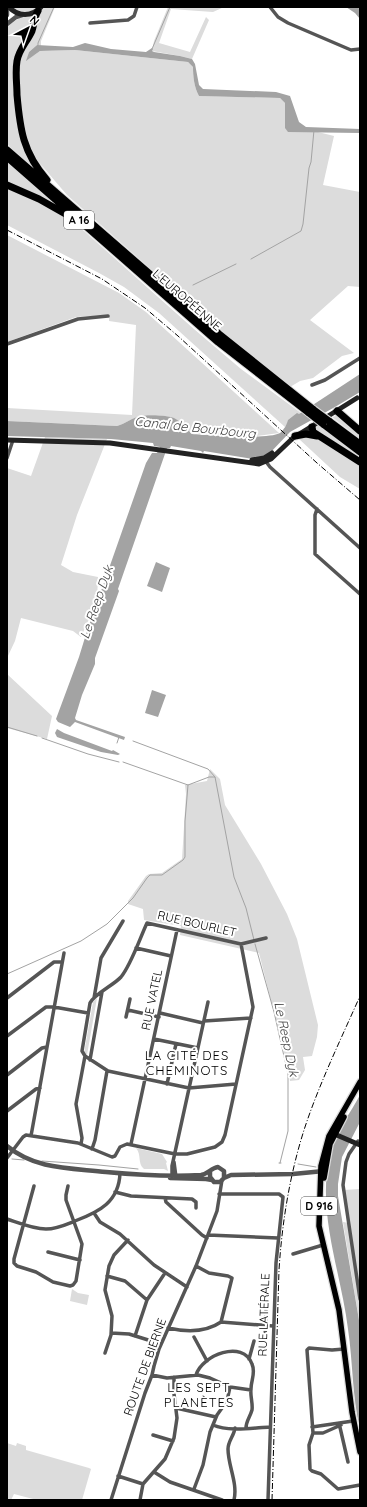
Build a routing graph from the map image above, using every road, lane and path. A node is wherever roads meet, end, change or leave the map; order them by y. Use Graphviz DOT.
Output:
graph roads {
  1 [pos="8,7"];
  2 [pos="137,7"];
  3 [pos="270,7"];
  4 [pos="39,9"];
  5 [pos="22,14"];
  6 [pos="7,16"];
  7 [pos="90,23"];
  8 [pos="7,24"];
  9 [pos="360,49"];
  10 [pos="7,150"];
  11 [pos="7,157"];
  12 [pos="7,185"];
  13 [pos="130,258"];
  14 [pos="151,284"];
  15 [pos="108,316"];
  16 [pos="7,344"];
  17 [pos="360,358"];
  18 [pos="312,385"];
  19 [pos="358,398"];
  20 [pos="299,402"];
  21 [pos="337,410"];
  22 [pos="326,423"];
  23 [pos="313,425"];
  24 [pos="360,431"];
  25 [pos="295,436"];
  26 [pos="321,438"];
  27 [pos="7,440"];
  28 [pos="13,440"];
  29 [pos="360,444"];
  30 [pos="360,452"];
  31 [pos="7,458"];
  32 [pos="264,460"];
  33 [pos="360,462"];
  34 [pos="317,509"];
  35 [pos="360,548"];
  36 [pos="360,594"];
  37 [pos="123,921"];
  38 [pos="177,930"];
  39 [pos="266,938"];
  40 [pos="241,944"];
  41 [pos="136,948"];
  42 [pos="64,953"];
  43 [pos="171,956"];
  44 [pos="62,962"];
  45 [pos="102,992"];
  46 [pos="7,998"];
  47 [pos="94,998"];
  48 [pos="130,999"];
  49 [pos="208,1002"];
  50 [pos="54,1007"];
  51 [pos="128,1010"];
  52 [pos="88,1012"];
  53 [pos="159,1015"];
  54 [pos="126,1017"];
  55 [pos="251,1018"];
  56 [pos="204,1022"];
  57 [pos="8,1034"];
  58 [pos="154,1039"];
  59 [pos="176,1044"];
  60 [pos="47,1047"];
  61 [pos="198,1048"];
  62 [pos="85,1056"];
  63 [pos="90,1060"];
  64 [pos="107,1071"];
  65 [pos="7,1075"];
  66 [pos="145,1079"];
  67 [pos="360,1082"];
  68 [pos="167,1084"];
  69 [pos="236,1084"];
  70 [pos="40,1088"];
  71 [pos="189,1088"];
  72 [pos="360,1088"];
  73 [pos="7,1111"];
  74 [pos="335,1132"];
  75 [pos="31,1136"];
  76 [pos="82,1144"];
  77 [pos="131,1144"];
  78 [pos="359,1144"];
  79 [pos="7,1146"];
  80 [pos="92,1148"];
  81 [pos="12,1150"];
  82 [pos="175,1154"];
  83 [pos="7,1158"];
  84 [pos="223,1170"];
  85 [pos="210,1171"];
  86 [pos="322,1173"];
  87 [pos="120,1174"];
  88 [pos="248,1174"];
  89 [pos="174,1177"];
  90 [pos="223,1179"];
  91 [pos="213,1181"];
  92 [pos="34,1186"];
  93 [pos="68,1186"];
  94 [pos="115,1192"];
  95 [pos="220,1195"];
  96 [pos="165,1198"];
  97 [pos="196,1208"];
  98 [pos="94,1213"];
  99 [pos="7,1219"];
  100 [pos="74,1221"];
  101 [pos="23,1224"];
  102 [pos="208,1236"];
  103 [pos="278,1238"];
  104 [pos="128,1240"];
  105 [pos="322,1243"];
  106 [pos="48,1252"];
  107 [pos="293,1254"];
  108 [pos="80,1260"];
  109 [pos="196,1266"];
  110 [pos="165,1273"];
  111 [pos="107,1276"];
  112 [pos="187,1287"];
  113 [pos="360,1299"];
  114 [pos="146,1300"];
  115 [pos="266,1310"];
  116 [pos="221,1322"];
  117 [pos="266,1326"];
  118 [pos="273,1326"];
  119 [pos="168,1328"];
  120 [pos="111,1333"];
  121 [pos="135,1336"];
  122 [pos="194,1337"];
  123 [pos="254,1340"];
  124 [pos="265,1340"];
  125 [pos="161,1344"];
  126 [pos="344,1349"];
  127 [pos="105,1353"];
  128 [pos="249,1359"];
  129 [pos="207,1361"];
  130 [pos="152,1375"];
  131 [pos="196,1375"];
  132 [pos="174,1378"];
  133 [pos="230,1387"];
  134 [pos="250,1390"];
  135 [pos="176,1408"];
  136 [pos="216,1417"];
  137 [pos="353,1421"];
  138 [pos="341,1424"];
  139 [pos="213,1425"];
  140 [pos="270,1427"];
  141 [pos="312,1427"];
  142 [pos="235,1428"];
  143 [pos="246,1428"];
  144 [pos="313,1432"];
  145 [pos="153,1435"];
  146 [pos="173,1441"];
  147 [pos="360,1452"];
  148 [pos="348,1462"];
  149 [pos="154,1472"];
  150 [pos="118,1476"];
  151 [pos="143,1484"];
  152 [pos="360,1485"];
  153 [pos="194,1490"];
  154 [pos="111,1500"];
  155 [pos="140,1500"];
  156 [pos="222,1500"];
  157 [pos="234,1500"];
  158 [pos="268,1500"];
  1 -- 5 [label="main road"];
  1 -- 6 [label="street"];
  2 -- 7 [label="street"];
  3 -- 9 [label="street"];
  4 -- 5 [label="main road"];
  4 -- 13 [label="highway"];
  5 -- 8 [label="street"];
  10 -- 13 [label="highway, L'EUROPÉENNE / A 16"];
  11 -- 14 [label="highway, L'EUROPÉENNE / A 16"];
  12 -- 14 [label="highway"];
  13 -- 20 [label="highway, L'EUROPÉENNE / A 16"];
  14 -- 20 [label="highway, L'EUROPÉENNE / A 16"];
  15 -- 16 [label="street"];
  17 -- 18 [label="street"];
  19 -- 21 [label="main road"];
  19 -- 21 [label="main road"];
  20 -- 22 [label="highway, L'EUROPÉENNE / A 16, bridge"];
  21 -- 23 [label="main road"];
  21 -- 24 [label="highway"];
  22 -- 29 [label="highway, L'EUROPÉENNE / A 16"];
  22 -- 30 [label="highway, L'EUROPÉENNE / A 16"];
  23 -- 25 [label="main road"];
  23 -- 26 [label="highway"];
  23 -- 32 [label="main road"];
  25 -- 26 [label="highway"];
  25 -- 32 [label="main road"];
  26 -- 33 [label="highway"];
  27 -- 28 [label="main road"];
  28 -- 31 [label="street"];
  28 -- 32 [label="main road"];
  32 -- 34 [label="street"];
  34 -- 35 [label="street"];
  34 -- 36 [label="street"];
  37 -- 47 [label="street"];
  38 -- 40 [label="street, RUE BOURLET"];
  38 -- 41 [label="street, RUE BOURLET"];
  38 -- 43 [label="street, RUE VATEL"];
  39 -- 40 [label="street, RUE BOURLET"];
  40 -- 55 [label="street"];
  41 -- 43 [label="street"];
  41 -- 45 [label="street"];
  42 -- 44 [label="street"];
  43 -- 53 [label="street, RUE VATEL"];
  44 -- 46 [label="street"];
  44 -- 50 [label="street"];
  45 -- 47 [label="street"];
  45 -- 63 [label="street"];
  47 -- 52 [label="street"];
  48 -- 51 [label="street"];
  49 -- 56 [label="street"];
  50 -- 52 [label="street"];
  50 -- 57 [label="street"];
  50 -- 60 [label="street"];
  51 -- 53 [label="street"];
  51 -- 54 [label="street"];
  52 -- 62 [label="street"];
  53 -- 56 [label="street"];
  53 -- 58 [label="street, RUE VATEL"];
  55 -- 56 [label="street"];
  55 -- 69 [label="street"];
  56 -- 61 [label="street"];
  58 -- 59 [label="street"];
  58 -- 66 [label="street, RUE VATEL"];
  59 -- 61 [label="street"];
  59 -- 68 [label="street"];
  60 -- 65 [label="street"];
  60 -- 70 [label="street"];
  61 -- 71 [label="street"];
  62 -- 63 [label="street"];
  62 -- 76 [label="street"];
  63 -- 64 [label="street"];
  64 -- 66 [label="street"];
  64 -- 80 [label="street"];
  66 -- 68 [label="street"];
  66 -- 77 [label="street, RUE VATEL"];
  67 -- 74 [label="main road, D 916"];
  68 -- 71 [label="street"];
  69 -- 71 [label="street"];
  69 -- 82 [label="street"];
  70 -- 73 [label="street"];
  70 -- 75 [label="street"];
  71 -- 82 [label="street"];
  72 -- 74 [label="main road, D 916"];
  74 -- 78 [label="main road"];
  74 -- 86 [label="main road, D 916"];
  75 -- 76 [label="street"];
  75 -- 81 [label="street"];
  76 -- 80 [label="street"];
  77 -- 80 [label="street"];
  77 -- 82 [label="street"];
  78 -- 113 [label="street"];
  79 -- 81 [label="street"];
  81 -- 83 [label="street"];
  81 -- 87 [label="street"];
  82 -- 89 [label="street"];
  84 -- 85 [label="street"];
  84 -- 88 [label="street"];
  84 -- 90 [label="street"];
  85 -- 89 [label="street"];
  85 -- 91 [label="street"];
  86 -- 88 [label="street"];
  86 -- 105 [label="main road, D 916"];
  87 -- 89 [label="street"];
  87 -- 94 [label="street"];
  88 -- 90 [label="street"];
  89 -- 91 [label="street"];
  90 -- 91 [label="street"];
  90 -- 95 [label="street, ROUTE DE BIERNE"];
  91 -- 95 [label="street"];
  92 -- 101 [label="street"];
  93 -- 100 [label="street"];
  94 -- 96 [label="street"];
  94 -- 98 [label="street"];
  95 -- 102 [label="street, ROUTE DE BIERNE"];
  95 -- 103 [label="street, RUE LATÉRALE"];
  96 -- 97 [label="street"];
  96 -- 102 [label="street"];
  98 -- 100 [label="street"];
  98 -- 104 [label="street"];
  99 -- 101 [label="street"];
  100 -- 101 [label="street"];
  100 -- 108 [label="street"];
  101 -- 108 [label="street"];
  102 -- 103 [label="street"];
  102 -- 109 [label="street, ROUTE DE BIERNE"];
  103 -- 118 [label="street, RUE LATÉRALE"];
  104 -- 110 [label="street"];
  104 -- 111 [label="street"];
  105 -- 107 [label="street"];
  105 -- 126 [label="main road, D 916"];
  106 -- 108 [label="street"];
  109 -- 112 [label="street, ROUTE DE BIERNE"];
  109 -- 116 [label="street"];
  110 -- 112 [label="street"];
  110 -- 114 [label="street"];
  111 -- 114 [label="street"];
  111 -- 120 [label="street"];
  112 -- 119 [label="street, ROUTE DE BIERNE"];
  114 -- 121 [label="street"];
  115 -- 117 [label="street"];
  116 -- 117 [label="street"];
  116 -- 119 [label="street"];
  117 -- 118 [label="street"];
  117 -- 124 [label="street"];
  118 -- 140 [label="street, RUE LATÉRALE"];
  119 -- 125 [label="street, ROUTE DE BIERNE"];
  120 -- 121 [label="street"];
  120 -- 127 [label="street"];
  121 -- 125 [label="street"];
  122 -- 129 [label="street"];
  123 -- 128 [label="street"];
  125 -- 130 [label="street, ROUTE DE BIERNE"];
  126 -- 137 [label="main road, D 916"];
  126 -- 141 [label="street"];
  128 -- 129 [label="street"];
  128 -- 134 [label="street"];
  129 -- 131 [label="street"];
  130 -- 132 [label="street"];
  130 -- 150 [label="street, ROUTE DE BIERNE"];
  131 -- 132 [label="street"];
  131 -- 133 [label="street"];
  132 -- 135 [label="street"];
  133 -- 134 [label="street"];
  133 -- 136 [label="street"];
  134 -- 143 [label="street"];
  135 -- 136 [label="street"];
  135 -- 146 [label="street"];
  136 -- 139 [label="street"];
  137 -- 138 [label="street"];
  137 -- 147 [label="main road, D 916"];
  138 -- 141 [label="street"];
  138 -- 144 [label="street"];
  138 -- 148 [label="street"];
  139 -- 142 [label="street"];
  139 -- 153 [label="street"];
  140 -- 143 [label="street"];
  140 -- 158 [label="street, RUE LATÉRALE"];
  141 -- 144 [label="street"];
  142 -- 143 [label="street"];
  142 -- 157 [label="street"];
  144 -- 152 [label="street"];
  145 -- 146 [label="street"];
  146 -- 149 [label="street"];
  149 -- 151 [label="street"];
  149 -- 153 [label="street"];
  150 -- 151 [label="street"];
  150 -- 154 [label="street, ROUTE DE BIERNE"];
  151 -- 155 [label="street"];
  153 -- 156 [label="street"];
}
